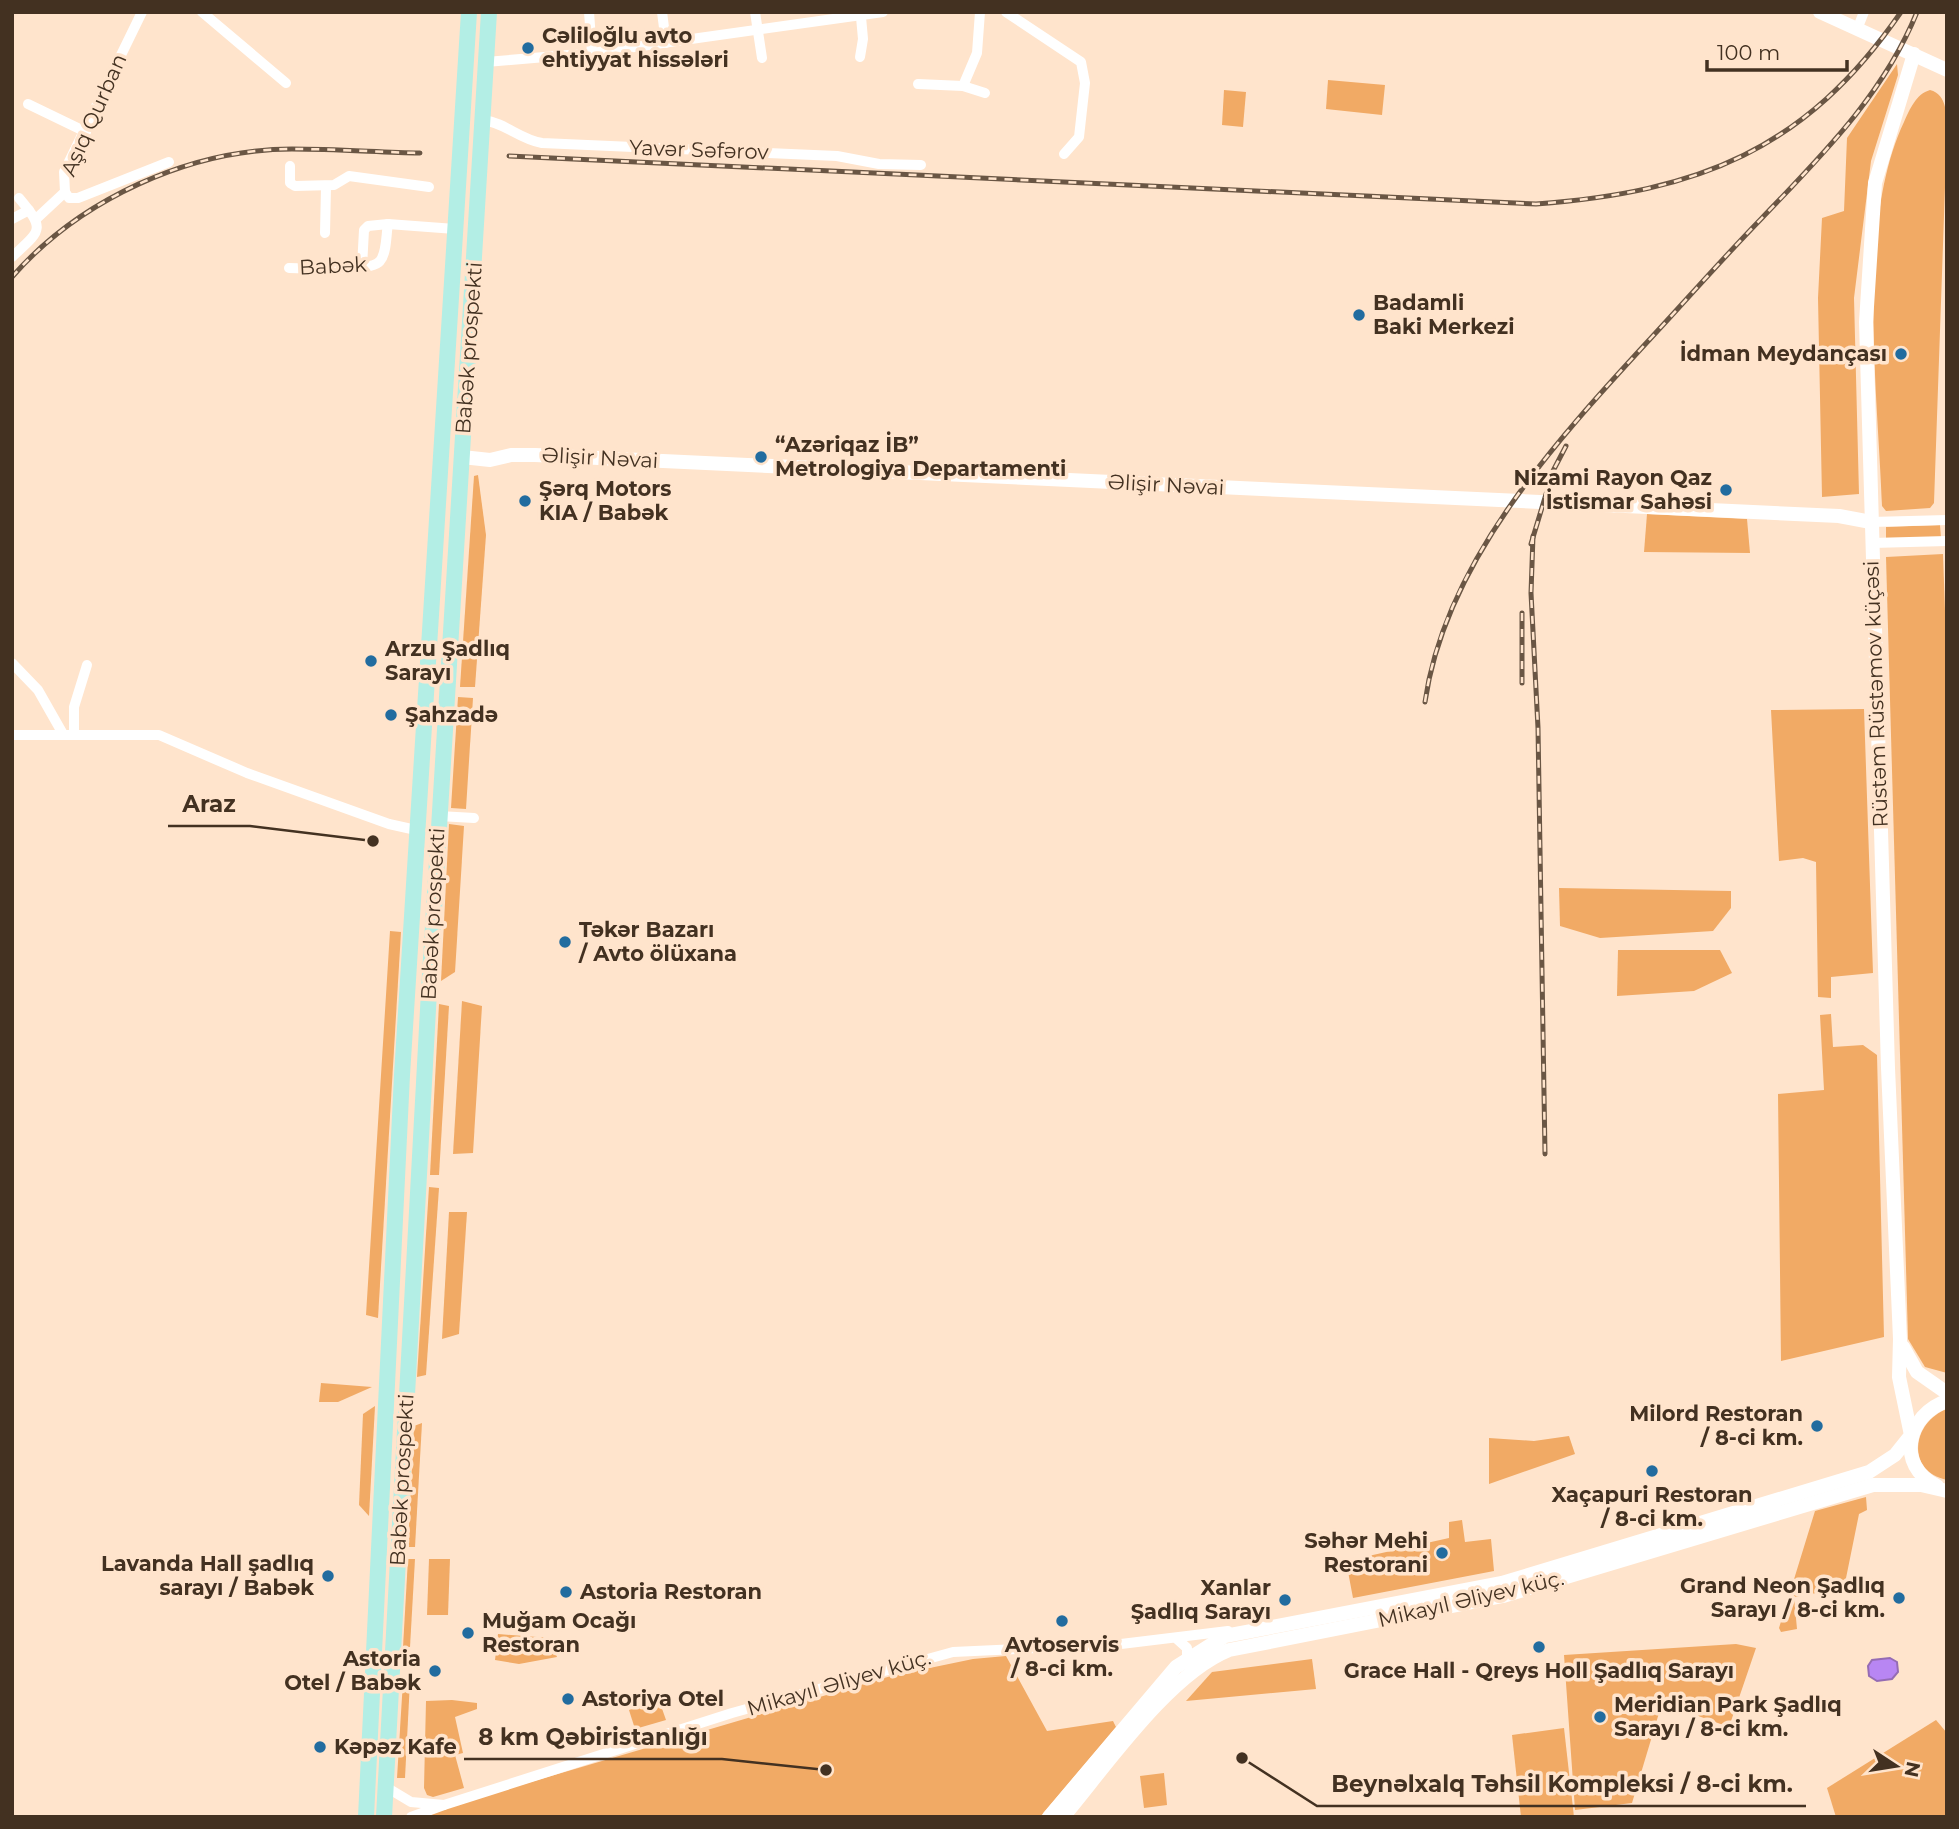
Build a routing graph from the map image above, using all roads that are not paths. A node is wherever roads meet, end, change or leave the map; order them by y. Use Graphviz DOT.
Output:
graph roads {
  1 [pos="142,12"];
  2 [pos="202,12"];
  3 [pos="469,12"];
  4 [pos="489,12"];
  5 [pos="589,12"];
  6 [pos="662,12"];
  7 [pos="755,12"];
  8 [pos="883,12"];
  9 [pos="980,12"];
  10 [pos="1006,12"];
  11 [pos="1820,12"];
  12 [pos="1864,12"];
  13 [pos="816,17"];
  14 [pos="861,17"];
  15 [pos="1858,27"];
  16 [pos="757,28"];
  17 [pos="666,43"];
  18 [pos="592,53"];
  19 [pos="1913,54"];
  20 [pos="860,57"];
  21 [pos="762,58"];
  22 [pos="486,62"];
  23 [pos="1947,70"];
  24 [pos="286,83"];
  25 [pos="918,84"];
  26 [pos="963,86"];
  27 [pos="985,93"];
  28 [pos="28,104"];
  29 [pos="483,120"];
  30 [pos="86,132"];
  31 [pos="1064,154"];
  32 [pos="169,162"];
  33 [pos="921,164"];
  34 [pos="290,166"];
  35 [pos="326,187"];
  36 [pos="429,187"];
  37 [pos="65,192"];
  38 [pos="19,198"];
  39 [pos="29,210"];
  40 [pos="12,219"];
  41 [pos="36,219"];
  42 [pos="388,224"];
  43 [pos="455,229"];
  44 [pos="325,233"];
  45 [pos="12,257"];
  46 [pos="362,267"];
  47 [pos="289,268"];
  48 [pos="462,457"];
  49 [pos="1947,520"];
  50 [pos="1871,522"];
  51 [pos="1947,541"];
  52 [pos="1872,543"];
  53 [pos="12,663"];
  54 [pos="87,665"];
  55 [pos="69,733"];
  56 [pos="12,735"];
  57 [pos="439,816"];
  58 [pos="474,818"];
  59 [pos="416,830"];
  60 [pos="402,1075"];
  61 [pos="420,1153"];
  62 [pos="389,1327"];
  63 [pos="1900,1339"];
  64 [pos="1947,1393"];
  65 [pos="1947,1401"];
  66 [pos="405,1418"];
  67 [pos="1911,1435"];
  68 [pos="1945,1489"];
  69 [pos="1260,1627"];
  70 [pos="1175,1638"];
  71 [pos="1207,1645"];
  72 [pos="1229,1650"];
  73 [pos="1187,1657"];
  74 [pos="386,1787"];
  75 [pos="443,1804"];
  76 [pos="366,1817"];
  77 [pos="384,1817"];
  78 [pos="411,1817"];
  79 [pos="1049,1817"];
  80 [pos="1063,1817"];
  1 -- 30 [label="street, Aşıq Qurban"];
  2 -- 24 [label="street"];
  3 -- 43 [label="main road, Babək prospekti"];
  4 -- 22 [label="main road, Babək prospekti"];
  5 -- 18 [label="street"];
  6 -- 17 [label="street"];
  7 -- 16 [label="street"];
  8 -- 14 [label="street"];
  9 -- 26 [label="street"];
  10 -- 31 [label="street"];
  11 -- 15 [label="street"];
  12 -- 15 [label="street"];
  13 -- 14 [label="street"];
  13 -- 16 [label="street"];
  14 -- 20 [label="street"];
  15 -- 19 [label="street"];
  16 -- 17 [label="street"];
  16 -- 21 [label="street"];
  17 -- 18 [label="street"];
  18 -- 22 [label="street"];
  19 -- 23 [label="street"];
  19 -- 50 [label="street, Rüstəm Rüstəmov küçəsi"];
  22 -- 29 [label="main road, Babək prospekti"];
  25 -- 26 [label="street"];
  26 -- 27 [label="street"];
  28 -- 30 [label="street"];
  29 -- 33 [label="street, Yavər Səfərov"];
  29 -- 48 [label="main road, Babək prospekti"];
  30 -- 37 [label="street, Aşıq Qurban"];
  32 -- 37 [label="street, Aşıq Qurban"];
  34 -- 35 [label="street"];
  35 -- 36 [label="street"];
  35 -- 44 [label="street, Babək"];
  37 -- 41 [label="street"];
  38 -- 39 [label="street"];
  39 -- 40 [label="street"];
  39 -- 41 [label="street"];
  41 -- 45 [label="street"];
  42 -- 43 [label="street"];
  42 -- 46 [label="street, Babək"];
  42 -- 46 [label="street"];
  43 -- 59 [label="main road, Babək prospekti"];
  46 -- 47 [label="street, Babək"];
  48 -- 50 [label="street, Əlişir Nəvai"];
  48 -- 57 [label="main road, Babək prospekti"];
  49 -- 50 [label="street"];
  50 -- 52 [label="street, Rüstəm Rüstəmov küçəsi"];
  51 -- 52 [label="street"];
  52 -- 63 [label="street, Rüstəm Rüstəmov küçəsi"];
  53 -- 55 [label="street"];
  54 -- 55 [label="street"];
  55 -- 56 [label="street"];
  55 -- 59 [label="street"];
  57 -- 58 [label="street"];
  57 -- 61 [label="main road, Babək prospekti"];
  59 -- 60 [label="main road, Babək prospekti"];
  60 -- 61 [label="main road"];
  60 -- 62 [label="main road, Babək prospekti"];
  61 -- 66 [label="main road, Babək prospekti"];
  62 -- 66 [label="main road"];
  62 -- 76 [label="main road, Babək prospekti"];
  63 -- 64 [label="street"];
  63 -- 67 [label="street, Rüstəm Rüstəmov küçəsi"];
  65 -- 67 [label="street"];
  66 -- 74 [label="main road, Babək prospekti"];
  67 -- 68 [label="street, Rüstəm Rüstəmov küçəsi"];
  67 -- 69 [label="street"];
  68 -- 72 [label="street, Mikayıl Əliyev küç."];
  69 -- 70 [label="street, Mikayıl Əliyev küç."];
  69 -- 71 [label="street"];
  70 -- 71 [label="street"];
  70 -- 73 [label="street"];
  70 -- 75 [label="street, Mikayıl Əliyev küç."];
  71 -- 72 [label="street"];
  71 -- 73 [label="street"];
  72 -- 80 [label="street, Mikayıl Əliyev küç."];
  73 -- 79 [label="street"];
  74 -- 75 [label="street"];
  74 -- 77 [label="main road, Babək prospekti"];
  75 -- 78 [label="street, Mikayıl Əliyev küç."];
}
